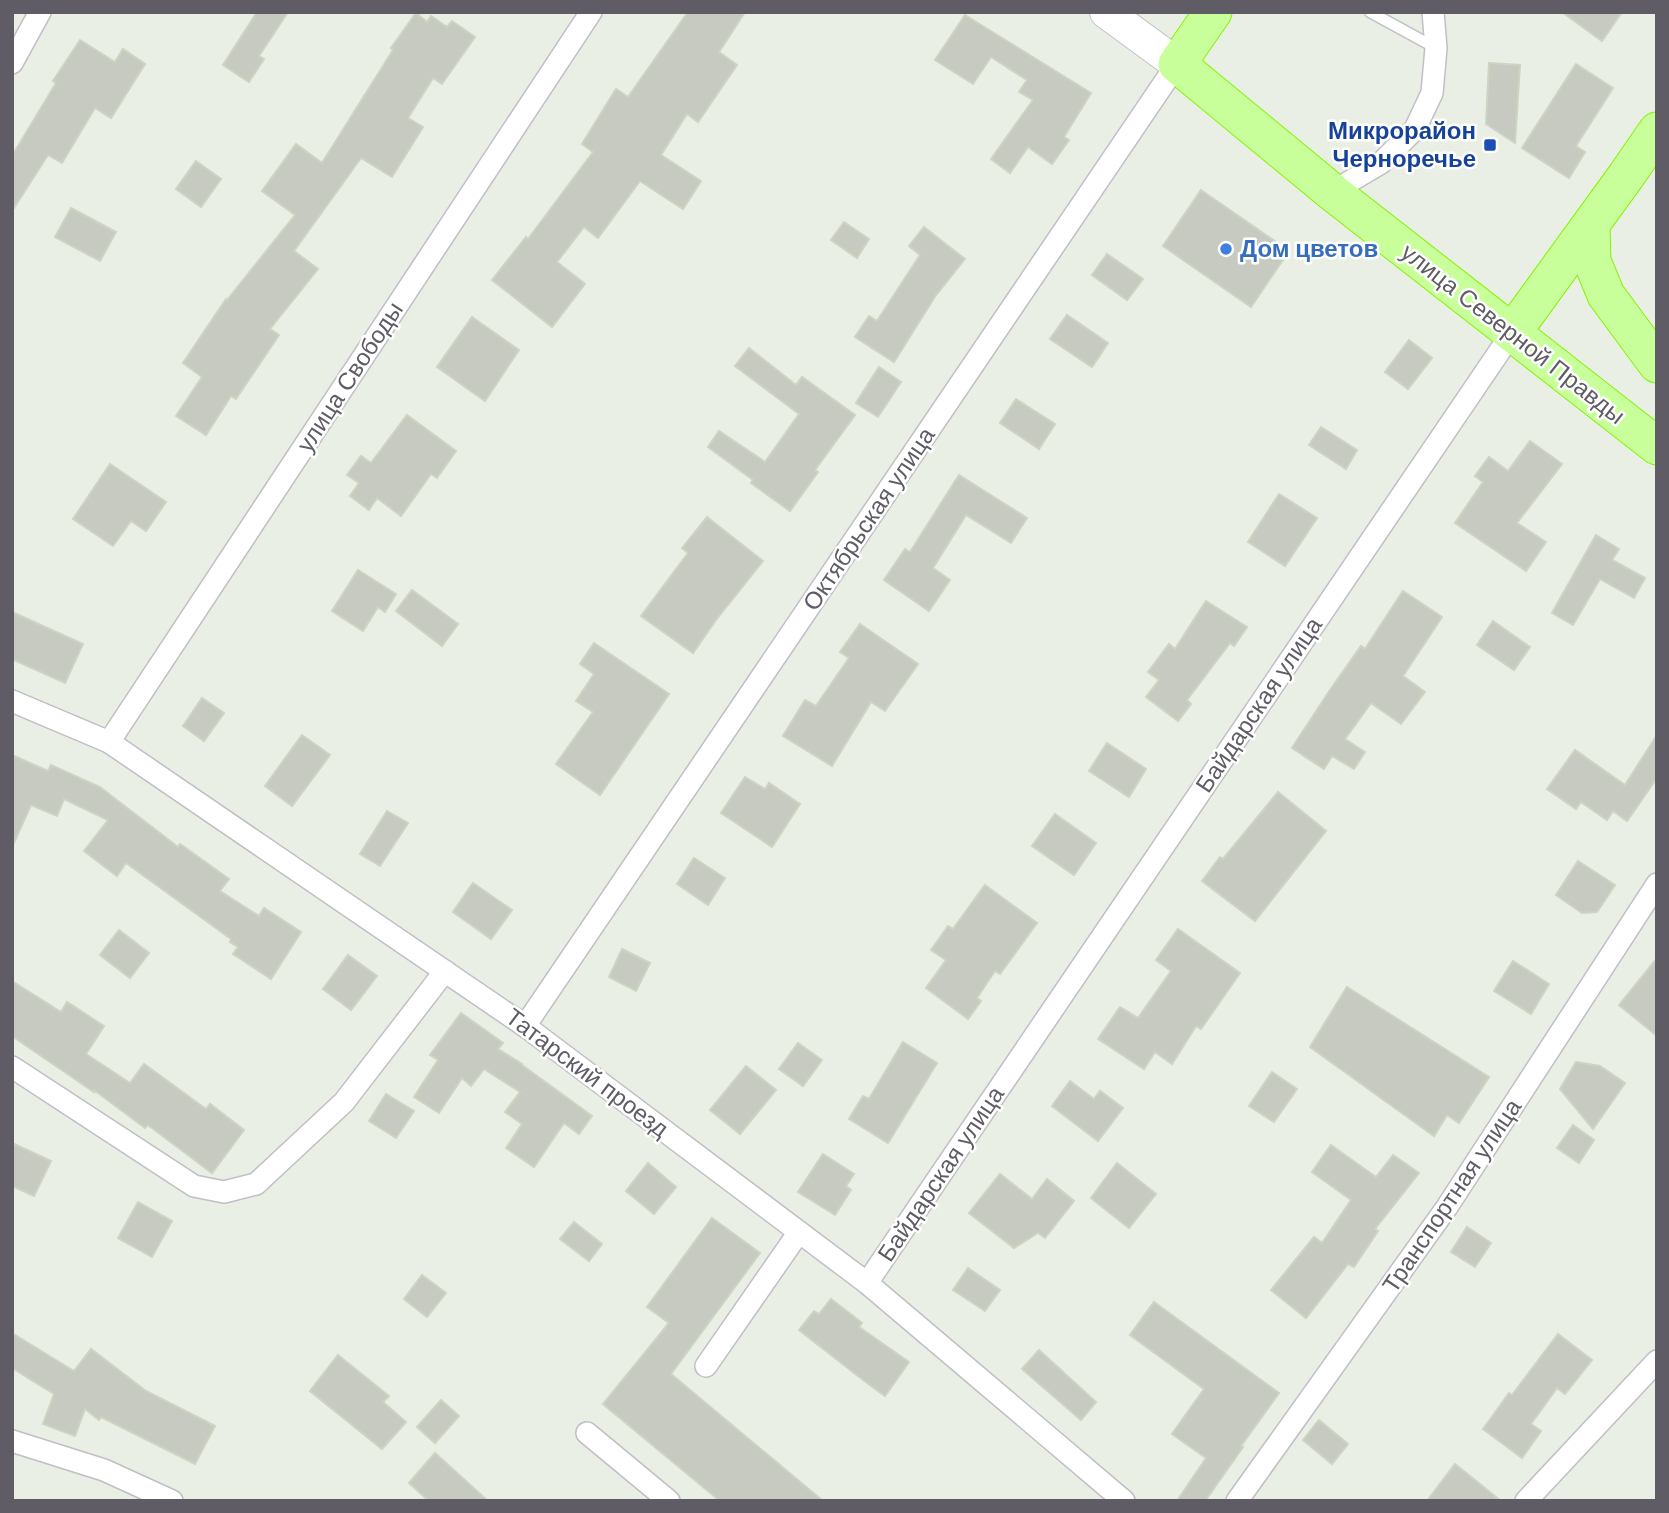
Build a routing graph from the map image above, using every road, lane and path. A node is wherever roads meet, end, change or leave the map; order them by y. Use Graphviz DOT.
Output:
graph roads {
  1 [pos="40,12"];
  2 [pos="592,12"];
  3 [pos="1107,12"];
  4 [pos="1213,12"];
  5 [pos="1370,12"];
  6 [pos="1433,12"];
  7 [pos="1436,48"];
  8 [pos="12,63"];
  9 [pos="1177,64"];
  10 [pos="1657,131"];
  11 [pos="1332,192"];
  12 [pos="1591,225"];
  13 [pos="1512,333"];
  14 [pos="1657,364"];
  15 [pos="1657,446"];
  16 [pos="12,701"];
  17 [pos="109,743"];
  18 [pos="1657,884"];
  19 [pos="444,971"];
  20 [pos="526,1026"];
  21 [pos="12,1067"];
  22 [pos="799,1232"];
  23 [pos="867,1283"];
  24 [pos="1657,1361"];
  25 [pos="706,1366"];
  26 [pos="587,1433"];
  27 [pos="12,1441"];
  28 [pos="172,1501"];
  29 [pos="669,1501"];
  30 [pos="1124,1501"];
  31 [pos="1237,1501"];
  32 [pos="1527,1501"];
  1 -- 8 [label="street"];
  2 -- 17 [label="street, улица Свободы"];
  3 -- 9 [label="main road, улица Северной Правды"];
  4 -- 9 [label="highway, Октябрьская улица"];
  5 -- 7 [label="lane"];
  6 -- 7 [label="street"];
  7 -- 11 [label="street"];
  9 -- 11 [label="highway, улица Северной Правды"];
  9 -- 20 [label="street, Октябрьская улица"];
  10 -- 12 [label="highway, Байдарская улица"];
  11 -- 13 [label="highway, улица Северной Правды"];
  12 -- 13 [label="highway, Байдарская улица"];
  12 -- 14 [label="highway"];
  13 -- 15 [label="highway, улица Северной Правды"];
  13 -- 23 [label="street, Байдарская улица"];
  16 -- 17 [label="street, Татарский проезд"];
  17 -- 19 [label="street, Татарский проезд"];
  18 -- 31 [label="street, Транспортная улица"];
  19 -- 20 [label="street, Татарский проезд"];
  19 -- 21 [label="street"];
  20 -- 22 [label="street, Татарский проезд"];
  22 -- 23 [label="street, Татарский проезд"];
  22 -- 25 [label="street"];
  23 -- 30 [label="street, Татарский проезд"];
  24 -- 32 [label="street"];
  26 -- 29 [label="street"];
  27 -- 28 [label="street"];
}
